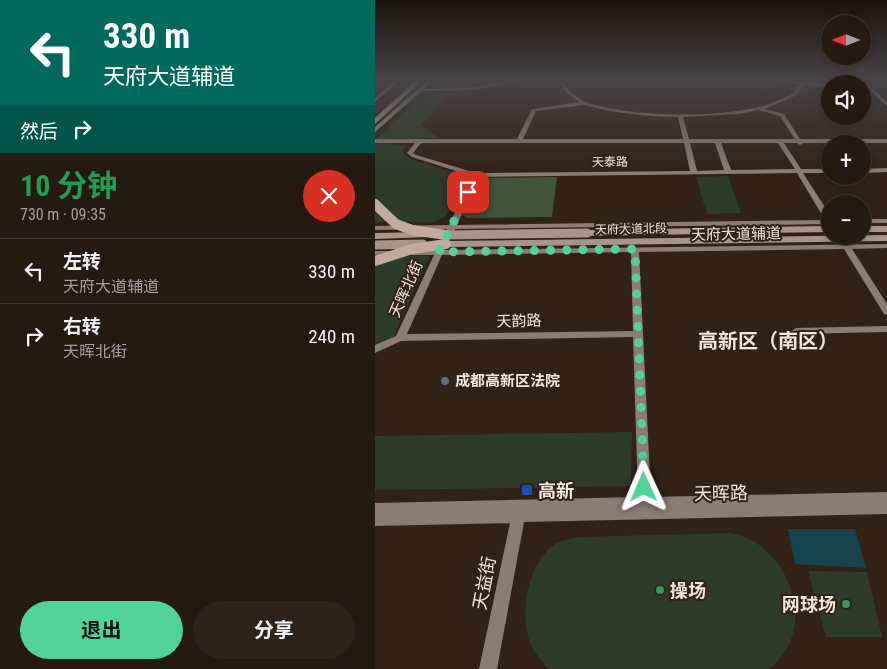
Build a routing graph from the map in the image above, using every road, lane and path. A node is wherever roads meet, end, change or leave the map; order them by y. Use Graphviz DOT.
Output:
graph roads {
  1 [pos="386,111"];
  2 [pos="394,111"];
  3 [pos="533,111"];
  4 [pos="610,111"];
  5 [pos="746,111"];
  6 [pos="768,111"];
  7 [pos="677,116"];
  8 [pos="375,122"];
  9 [pos="375,130"];
  10 [pos="419,141"];
  11 [pos="520,141"];
  12 [pos="375,142"];
  13 [pos="679,142"];
  14 [pos="687,142"];
  15 [pos="780,142"];
  16 [pos="800,142"];
  17 [pos="887,142"];
  18 [pos="718,143"];
  19 [pos="887,170"];
  20 [pos="799,171"];
  21 [pos="821,171"];
  22 [pos="871,171"];
  23 [pos="694,172"];
  24 [pos="728,172"];
  25 [pos="476,175"];
  26 [pos="375,204"];
  27 [pos="821,206"];
  28 [pos="821,221"];
  29 [pos="871,221"];
  30 [pos="887,221"];
  31 [pos="375,228"];
  32 [pos="887,228"];
  33 [pos="821,229"];
  34 [pos="871,229"];
  35 [pos="375,236"];
  36 [pos="586,237"];
  37 [pos="887,238"];
  38 [pos="446,239"];
  39 [pos="727,240"];
  40 [pos="375,245"];
  41 [pos="846,246"];
  42 [pos="887,246"];
  43 [pos="778,247"];
  44 [pos="635,249"];
  45 [pos="375,253"];
  46 [pos="375,261"];
  47 [pos="887,312"];
  48 [pos="887,329"];
  49 [pos="796,331"];
  50 [pos="638,334"];
  51 [pos="400,338"];
  52 [pos="375,350"];
  53 [pos="887,498"];
  54 [pos="645,508"];
  55 [pos="887,508"];
  56 [pos="375,509"];
  57 [pos="519,510"];
  58 [pos="375,519"];
  59 [pos="488,669"];
  1 -- 8 [label="highway"];
  2 -- 9 [label="main road"];
  3 -- 11 [label="street"];
  4 -- 7 [label="street"];
  5 -- 7 [label="street"];
  6 -- 16 [label="street"];
  7 -- 13 [label="street"];
  7 -- 14 [label="street"];
  10 -- 11 [label="street"];
  10 -- 12 [label="street"];
  10 -- 25 [label="street, 天泰路"];
  11 -- 13 [label="street"];
  13 -- 14 [label="street"];
  14 -- 15 [label="street"];
  14 -- 18 [label="street"];
  14 -- 23 [label="street"];
  15 -- 16 [label="street"];
  15 -- 18 [label="street"];
  15 -- 20 [label="street"];
  16 -- 17 [label="street"];
  18 -- 24 [label="street"];
  19 -- 22 [label="street"];
  20 -- 21 [label="street, 天泰路"];
  20 -- 24 [label="street, 天泰路"];
  20 -- 27 [label="street"];
  23 -- 24 [label="street, 天泰路"];
  23 -- 25 [label="street, 天泰路"];
  25 -- 38 [label="street, 天晖北街"];
  26 -- 38 [label="highway, bridge"];
  28 -- 38 [label="street, 天府大道辅道"];
  29 -- 30 [label="street"];
  31 -- 38 [label="street, 天府大道辅道"];
  32 -- 34 [label="main road"];
  33 -- 36 [label="main road, 天府大道北段"];
  35 -- 38 [label="main road, 天府大道北段, bridge"];
  36 -- 38 [label="main road, 天府大道北段"];
  36 -- 39 [label="main road, 天府大道北段"];
  37 -- 39 [label="main road, 天府大道北段"];
  38 -- 40 [label="main road, 天府大道北段, bridge"];
  38 -- 44 [label="street, 天府大道辅道"];
  38 -- 45 [label="street, 天府大道辅道"];
  38 -- 46 [label="highway, bridge"];
  38 -- 51 [label="street, 天晖北街"];
  39 -- 43 [label="street"];
  41 -- 42 [label="street, 天府大道辅道"];
  41 -- 43 [label="street, 天府大道辅道"];
  41 -- 47 [label="street"];
  43 -- 44 [label="street, 天府大道辅道"];
  44 -- 50 [label="street"];
  48 -- 49 [label="street"];
  50 -- 51 [label="street, 天韵路"];
  50 -- 54 [label="street"];
  51 -- 52 [label="street, 天晖北街"];
  53 -- 54 [label="street, 天晖路"];
  54 -- 55 [label="street, 天晖路"];
  54 -- 57 [label="street, 天晖路"];
  56 -- 57 [label="street, 天晖路"];
  57 -- 58 [label="street, 天晖路"];
  57 -- 59 [label="street, 天益街"];
}
